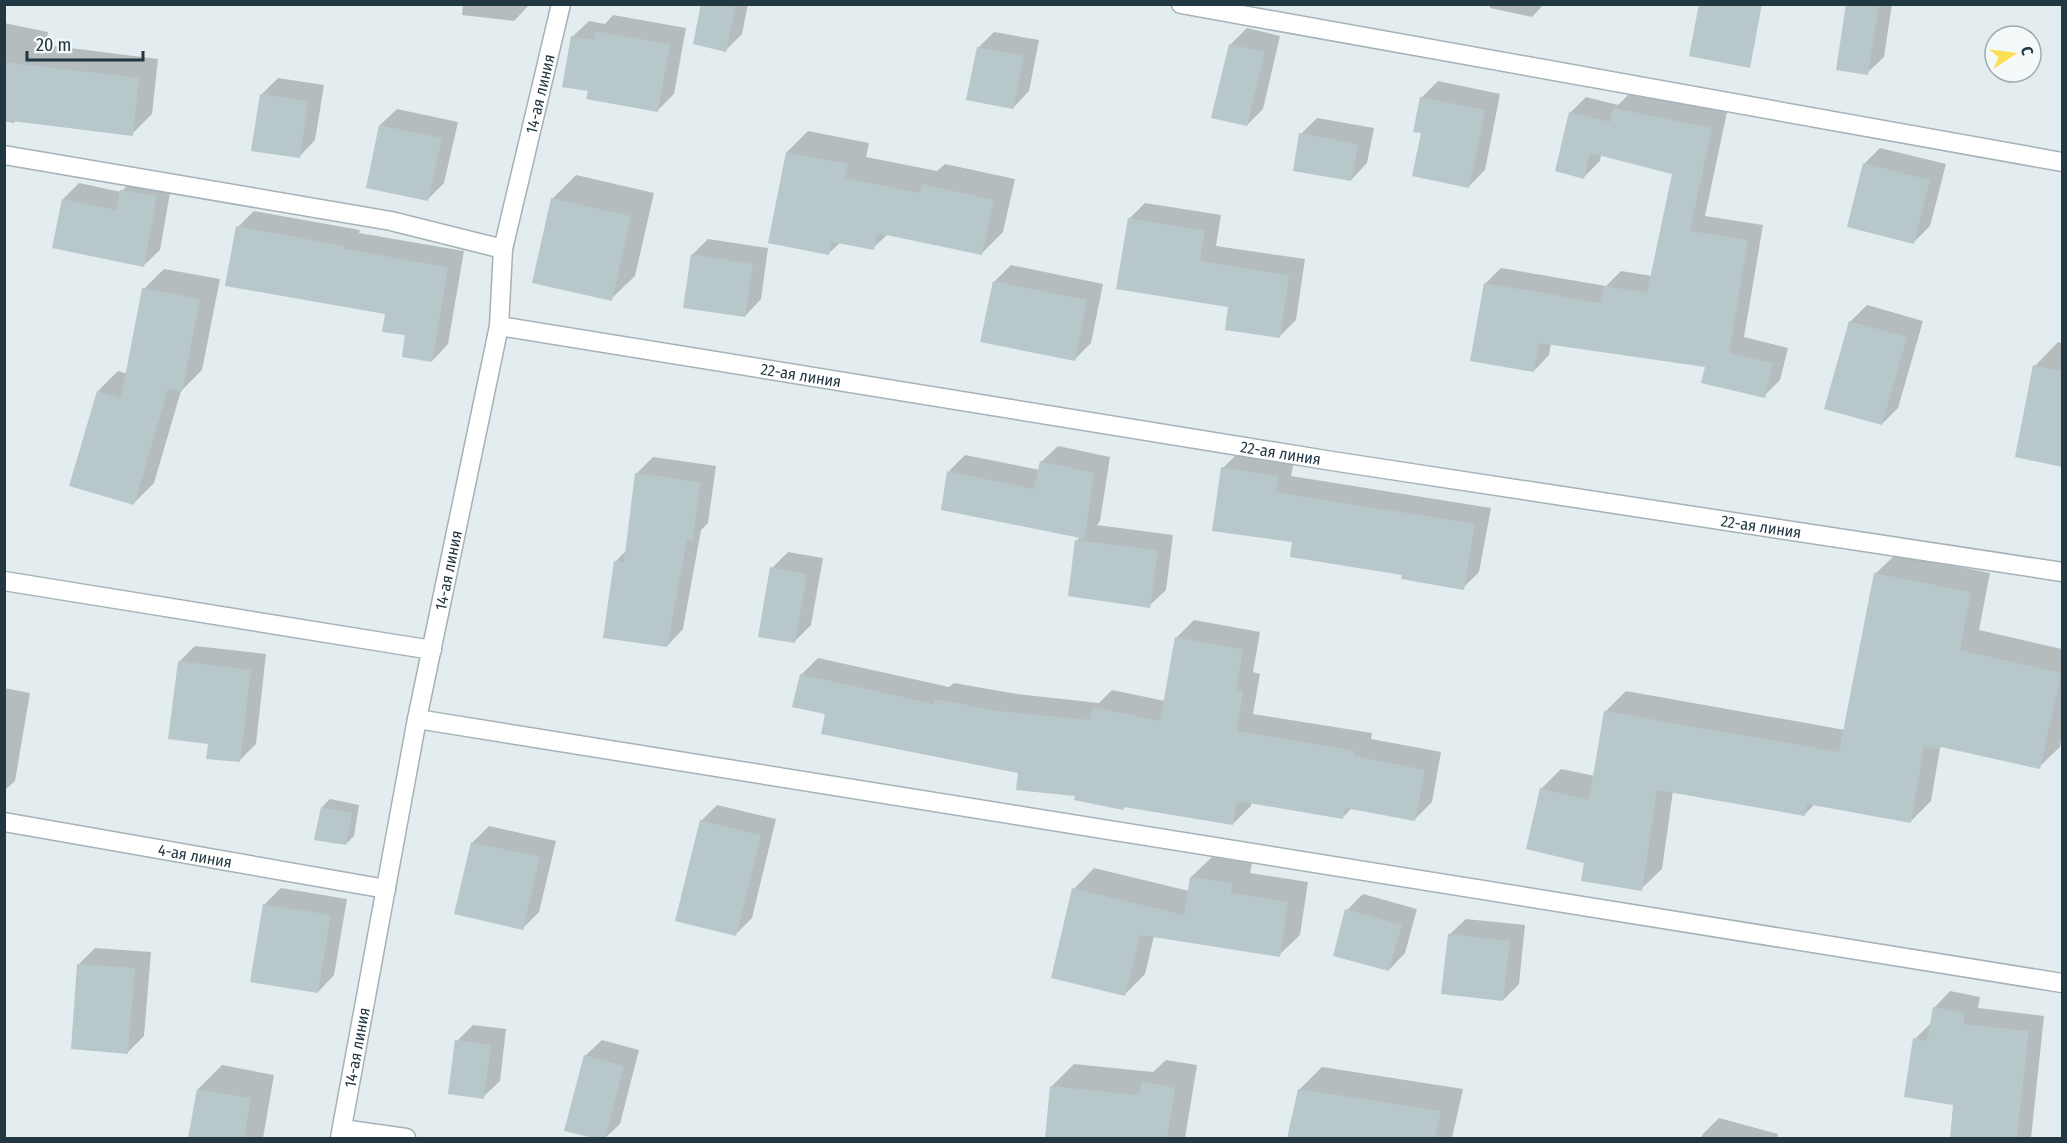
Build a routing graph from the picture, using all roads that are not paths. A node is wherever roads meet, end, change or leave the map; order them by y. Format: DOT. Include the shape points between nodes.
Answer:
graph roads {
  1 [pos="561,4"];
  2 [pos="1181,4"];
  3 [pos="4,155"];
  4 [pos="2062,162"];
  5 [pos="503,249"];
  6 [pos="499,326"];
  7 [pos="2062,572"];
  8 [pos="4,581"];
  9 [pos="432,650"];
  10 [pos="417,719"];
  11 [pos="4,822"];
  12 [pos="386,889"];
  13 [pos="2062,983"];
  14 [pos="341,1134"];
  15 [pos="406,1138"];
  1 -- 5 [label="street, 14-ая линия"];
  2 -- 4 [label="street"];
  3 -- 5 [label="street" via="391,221"];
  5 -- 6 [label="street, 14-ая линия"];
  6 -- 7 [label="street, 22-ая линия" via="1332,461"];
  6 -- 9 [label="street, 14-ая линия"];
  8 -- 9 [label="street"];
  9 -- 10 [label="street, 14-ая линия"];
  10 -- 12 [label="street, 14-ая линия"];
  10 -- 13 [label="street"];
  11 -- 12 [label="street, 4-ая линия"];
  12 -- 14 [label="street, 14-ая линия"];
  14 -- 15 [label="street"];
}
